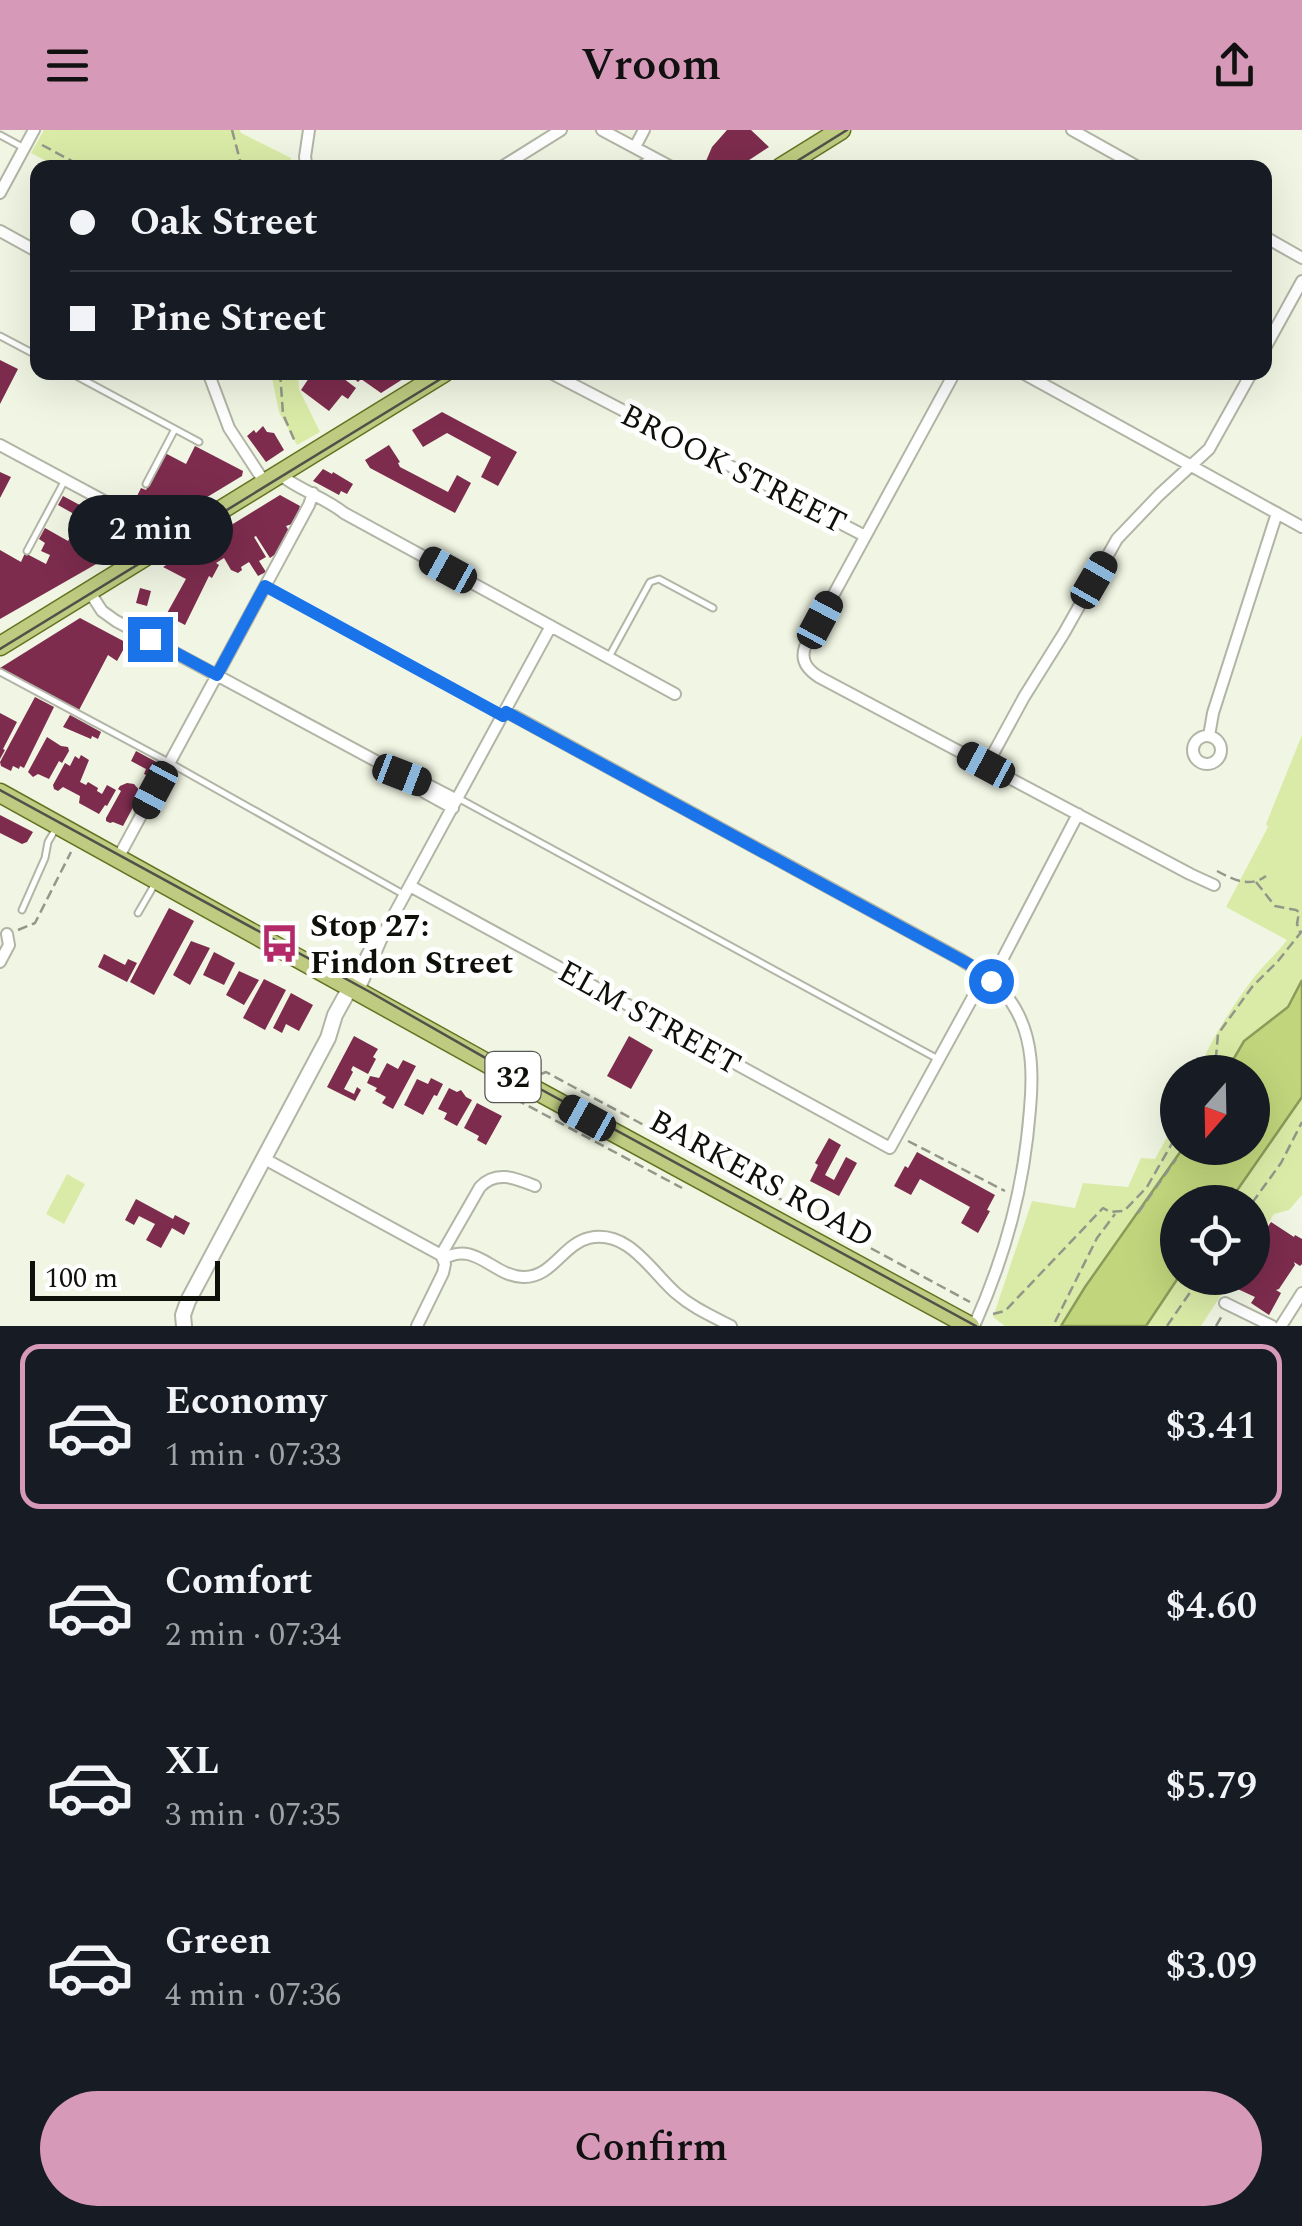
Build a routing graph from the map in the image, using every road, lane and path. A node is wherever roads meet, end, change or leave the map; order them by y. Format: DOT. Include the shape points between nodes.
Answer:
graph roads {
  1 [pos="232,130"];
  2 [pos="309,130"];
  3 [pos="561,130"];
  4 [pos="602,130"];
  5 [pos="644,130"];
  6 [pos="1072,130"];
  7 [pos="837,131"];
  8 [pos="0,135"];
  9 [pos="29,139"];
  10 [pos="634,148"];
  11 [pos="652,156"];
  12 [pos="69,160"];
  13 [pos="240,160"];
  14 [pos="306,160"];
  15 [pos="513,160"];
  16 [pos="646,160"];
  17 [pos="659,160"];
  18 [pos="792,160"];
  19 [pos="1126,160"];
  20 [pos="0,193"];
  21 [pos="0,231"];
  22 [pos="1272,241"];
  23 [pos="30,248"];
  24 [pos="1302,258"];
  25 [pos="1302,281"];
  26 [pos="1272,335"];
  27 [pos="0,336"];
  28 [pos="30,352"];
  29 [pos="84,380"];
  30 [pos="211,380"];
  31 [pos="281,380"];
  32 [pos="431,380"];
  33 [pos="564,380"];
  34 [pos="951,380"];
  35 [pos="1035,380"];
  36 [pos="1248,380"];
  37 [pos="175,429"];
  38 [pos="199,442"];
  39 [pos="0,445"];
  40 [pos="306,458"];
  41 [pos="1191,466"];
  42 [pos="272,478"];
  43 [pos="65,480"];
  44 [pos="146,484"];
  45 [pos="313,493"];
  46 [pos="1276,513"];
  47 [pos="1302,526"];
  48 [pos="865,536"];
  49 [pos="166,544"];
  50 [pos="27,551"];
  51 [pos="265,586"];
  52 [pos="88,591"];
  53 [pos="713,608"];
  54 [pos="551,626"];
  55 [pos="0,646"];
  56 [pos="608,658"];
  57 [pos="0,672"];
  58 [pos="217,675"];
  59 [pos="675,694"];
  60 [pos="504,714"];
  61 [pos="1209,736"];
  62 [pos="170,763"];
  63 [pos="986,765"];
  64 [pos="0,793"];
  65 [pos="456,802"];
  66 [pos="1078,814"];
  67 [pos="58,825"];
  68 [pos="72,852"];
  69 [pos="118,858"];
  70 [pos="1217,871"];
  71 [pos="1266,876"];
  72 [pos="157,879"];
  73 [pos="1256,882"];
  74 [pos="1214,885"];
  75 [pos="408,891"];
  76 [pos="22,910"];
  77 [pos="138,913"];
  78 [pos="1301,932"];
  79 [pos="7,934"];
  80 [pos="0,962"];
  81 [pos="988,978"];
  82 [pos="355,988"];
  83 [pos="1216,1055"];
  84 [pos="938,1060"];
  85 [pos="546,1072"];
  86 [pos="1302,1122"];
  87 [pos="908,1141"];
  88 [pos="1157,1156"];
  89 [pos="1160,1156"];
  90 [pos="263,1158"];
  91 [pos="1160,1165"];
  92 [pos="1172,1165"];
  93 [pos="1158,1169"];
  94 [pos="1166,1174"];
  95 [pos="1265,1185"];
  96 [pos="535,1186"];
  97 [pos="1009,1193"];
  98 [pos="1116,1213"];
  99 [pos="1138,1213"];
  100 [pos="442,1257"];
  101 [pos="1302,1293"];
  102 [pos="1188,1295"];
  103 [pos="970,1303"];
  104 [pos="1226,1303"];
  105 [pos="993,1314"];
  106 [pos="1056,1322"];
  107 [pos="184,1326"];
  108 [pos="417,1326"];
  109 [pos="730,1326"];
  110 [pos="972,1326"];
  111 [pos="1167,1326"];
  112 [pos="1272,1326"];
  113 [pos="1281,1326"];
  1 -- 13 [label="path"];
  2 -- 14 [label="street"];
  3 -- 15 [label="street"];
  4 -- 10 [label="street"];
  5 -- 10 [label="street"];
  6 -- 19 [label="street"];
  7 -- 18 [label="main road"];
  8 -- 9 [label="lane"];
  9 -- 12 [label="path"];
  9 -- 20 [label="street"];
  10 -- 11 [label="street"];
  11 -- 16 [label="lane"];
  11 -- 17 [label="street"];
  21 -- 23 [label="street"];
  22 -- 24 [label="street"];
  25 -- 26 [label="street"];
  27 -- 28 [label="lane"];
  29 -- 37 [label="lane"];
  30 -- 42 [label="street" via="229,428"];
  31 -- 40 [label="path" via="283,414"];
  32 -- 40 [label="main road"];
  33 -- 48 [label="street, BROOK STREET"];
  34 -- 48 [label="street"];
  35 -- 41 [label="street"];
  36 -- 41 [label="street" via="1209,449"];
  37 -- 38 [label="lane"];
  37 -- 44 [label="lane"];
  39 -- 43 [label="street"];
  40 -- 42 [label="main road"];
  41 -- 46 [label="street"];
  41 -- 63 [label="street" via="1123,531"];
  42 -- 45 [label="street"];
  42 -- 49 [label="main road"];
  43 -- 49 [label="street" via="147,524"];
  43 -- 50 [label="lane"];
  45 -- 51 [label="street"];
  45 -- 54 [label="street"];
  46 -- 47 [label="street"];
  46 -- 61 [label="street"];
  48 -- 63 [label="street" via="803,658 810,670"];
  49 -- 52 [label="main road"];
  51 -- 58 [label="street"];
  51 -- 60 [label="lane"];
  52 -- 55 [label="main road"];
  52 -- 58 [label="street" via="107,615"];
  53 -- 56 [label="lane" via="659,579 650,582"];
  54 -- 56 [label="street"];
  54 -- 60 [label="street"];
  56 -- 59 [label="street"];
  57 -- 62 [label="lane"];
  58 -- 62 [label="street"];
  58 -- 65 [label="street"];
  60 -- 65 [label="street"];
  60 -- 81 [label="street"];
  62 -- 69 [label="street"];
  62 -- 75 [label="lane"];
  63 -- 66 [label="street"];
  64 -- 67 [label="main road, BARKERS ROAD / 32"];
  65 -- 75 [label="street"];
  65 -- 84 [label="lane"];
  66 -- 74 [label="street"];
  66 -- 81 [label="street"];
  67 -- 69 [label="main road, BARKERS ROAD / 32"];
  67 -- 76 [label="lane"];
  68 -- 79 [label="path" via="35,923"];
  69 -- 72 [label="main road, BARKERS ROAD / 32"];
  70 -- 73 [label="path"];
  71 -- 73 [label="path"];
  72 -- 77 [label="lane"];
  72 -- 82 [label="main road, BARKERS ROAD / 32"];
  73 -- 78 [label="path" via="1275,906 1299,912"];
  75 -- 82 [label="street"];
  75 -- 84 [label="street, ELM STREET" via="890,1148"];
  78 -- 83 [label="path" via="1218,1034"];
  79 -- 80 [label="street"];
  81 -- 84 [label="street"];
  81 -- 110 [label="street" via="1024,1028 1031,1094 1019,1198"];
  82 -- 90 [label="street"];
  82 -- 110 [label="main road, BARKERS ROAD / 32"];
  85 -- 103 [label="path"];
  86 -- 95 [label="path"];
  87 -- 97 [label="path"];
  88 -- 89 [label="path"];
  90 -- 100 [label="street"];
  90 -- 107 [label="street" via="188,1301"];
  91 -- 93 [label="path"];
  92 -- 94 [label="path"];
  93 -- 94 [label="path"];
  93 -- 98 [label="path"];
  94 -- 99 [label="path"];
  96 -- 100 [label="street" via="488,1179"];
  98 -- 105 [label="path" via="1102,1208 1005,1311"];
  98 -- 106 [label="path" via="1096,1238"];
  100 -- 108 [label="street" via="443,1273"];
  100 -- 109 [label="street" via="467,1253 525,1277 546,1270 581,1241 608,1238 640,1256 676,1294"];
  101 -- 113 [label="street"];
  102 -- 111 [label="path"];
  104 -- 112 [label="street"];
}
